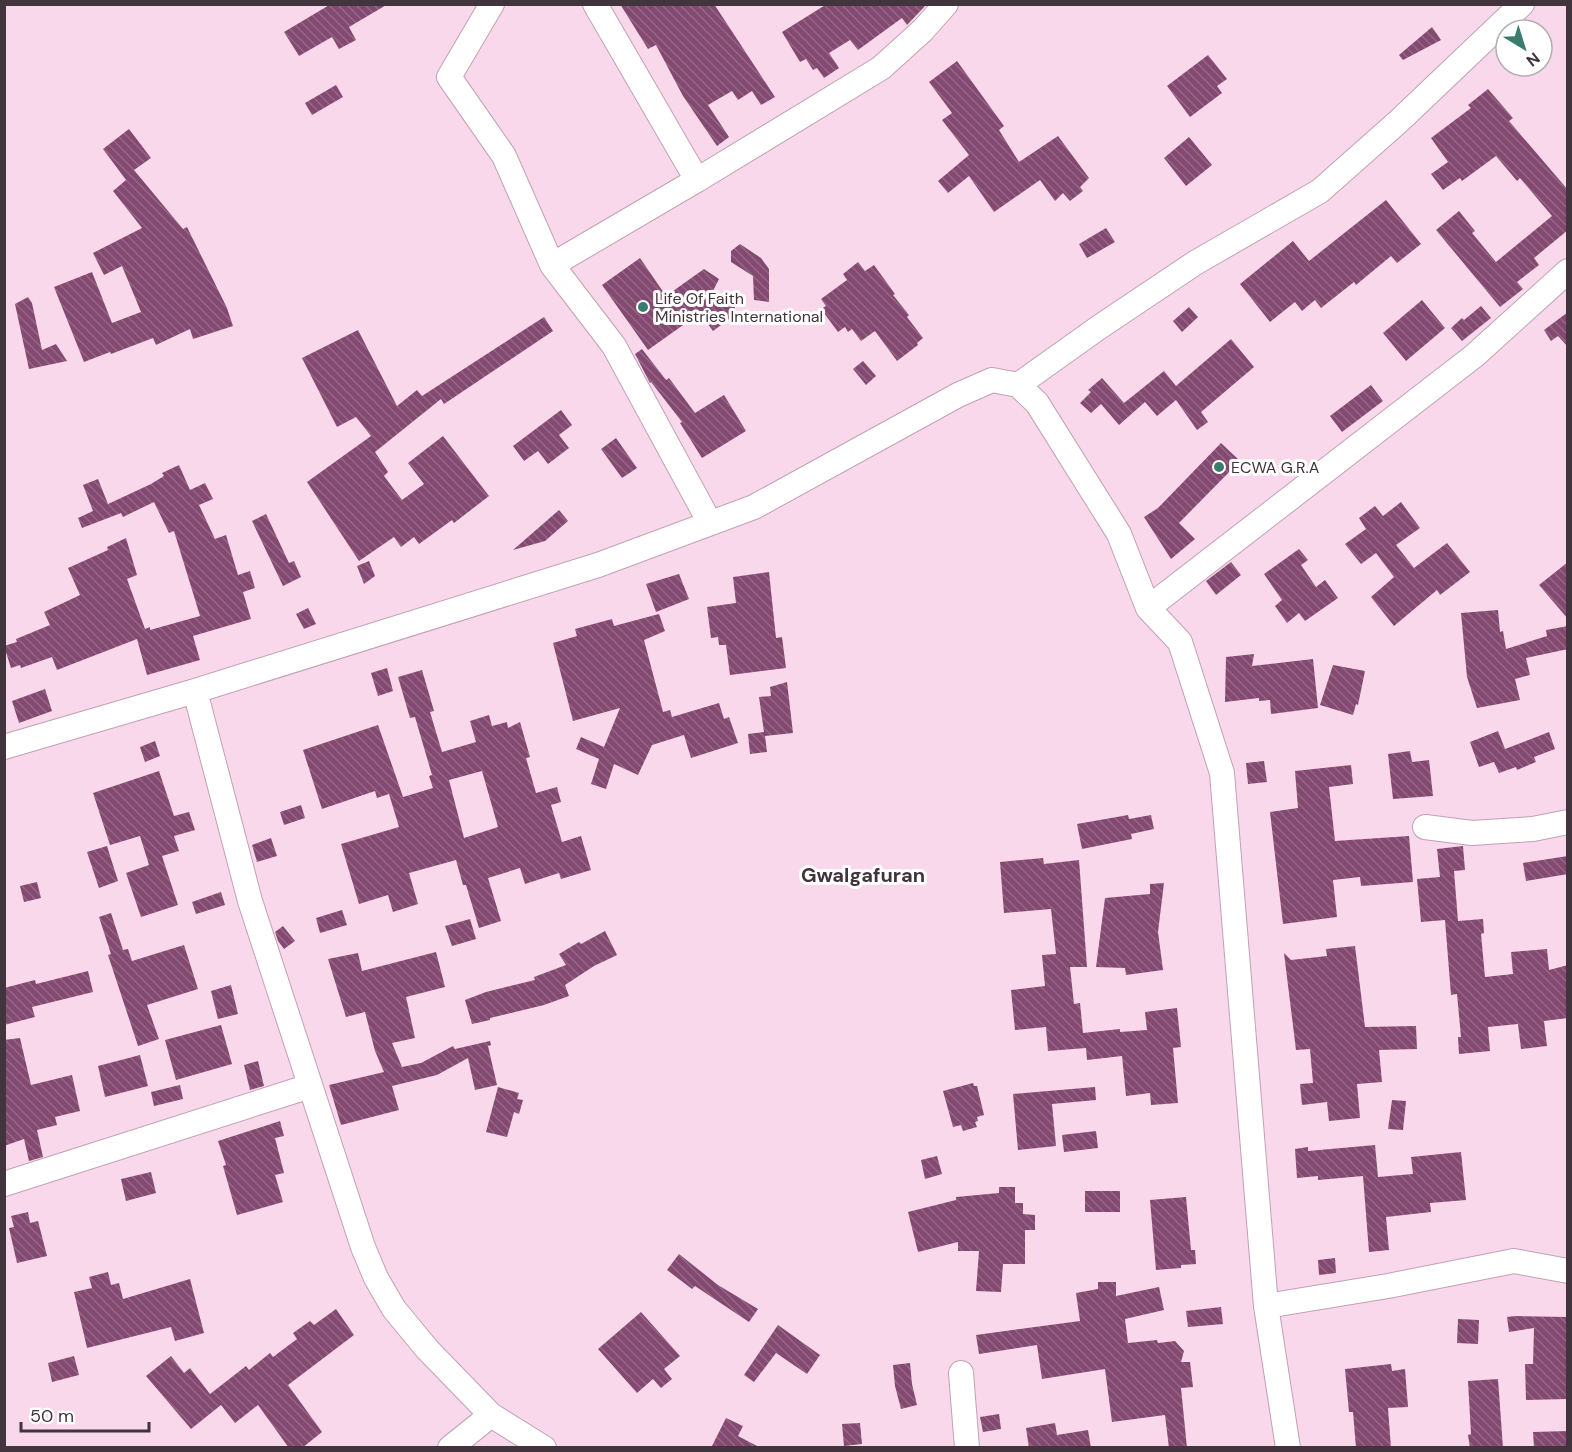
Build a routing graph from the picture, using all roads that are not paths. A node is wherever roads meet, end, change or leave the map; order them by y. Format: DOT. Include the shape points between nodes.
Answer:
graph roads {
  1 [pos="492,4"];
  2 [pos="595,4"];
  3 [pos="946,4"];
  4 [pos="1522,4"];
  5 [pos="697,180"];
  6 [pos="552,266"];
  7 [pos="1568,271"];
  8 [pos="1018,385"];
  9 [pos="710,523"];
  10 [pos="1148,608"];
  11 [pos="195,691"];
  12 [pos="4,747"];
  13 [pos="1568,822"];
  14 [pos="1425,827"];
  15 [pos="310,1086"];
  16 [pos="4,1184"];
  17 [pos="1568,1271"];
  18 [pos="1266,1306"];
  19 [pos="961,1372"];
  20 [pos="491,1415"];
  21 [pos="450,1448"];
  22 [pos="544,1448"];
  23 [pos="967,1448"];
  24 [pos="1288,1448"];
  1 -- 6 [label="street" via="450,77 504,156"];
  2 -- 5 [label="street"];
  3 -- 5 [label="street" via="881,68"];
  4 -- 8 [label="street" via="1320,191 1195,263"];
  5 -- 6 [label="street"];
  6 -- 9 [label="street" via="614,346"];
  7 -- 10 [label="street" via="1474,356"];
  8 -- 9 [label="street" via="992,380 958,395 754,507"];
  8 -- 10 [label="street" via="1037,403 1119,534"];
  9 -- 11 [label="street" via="598,565"];
  10 -- 18 [label="street" via="1180,642 1222,773"];
  11 -- 12 [label="street"];
  11 -- 15 [label="street" via="250,901"];
  13 -- 14 [label="street" via="1472,833"];
  15 -- 16 [label="street"];
  15 -- 20 [label="street" via="376,1278 394,1309 427,1349"];
  17 -- 18 [label="street" via="1514,1261"];
  18 -- 24 [label="street"];
  19 -- 23 [label="street"];
  20 -- 21 [label="street"];
  20 -- 22 [label="street"];
}
